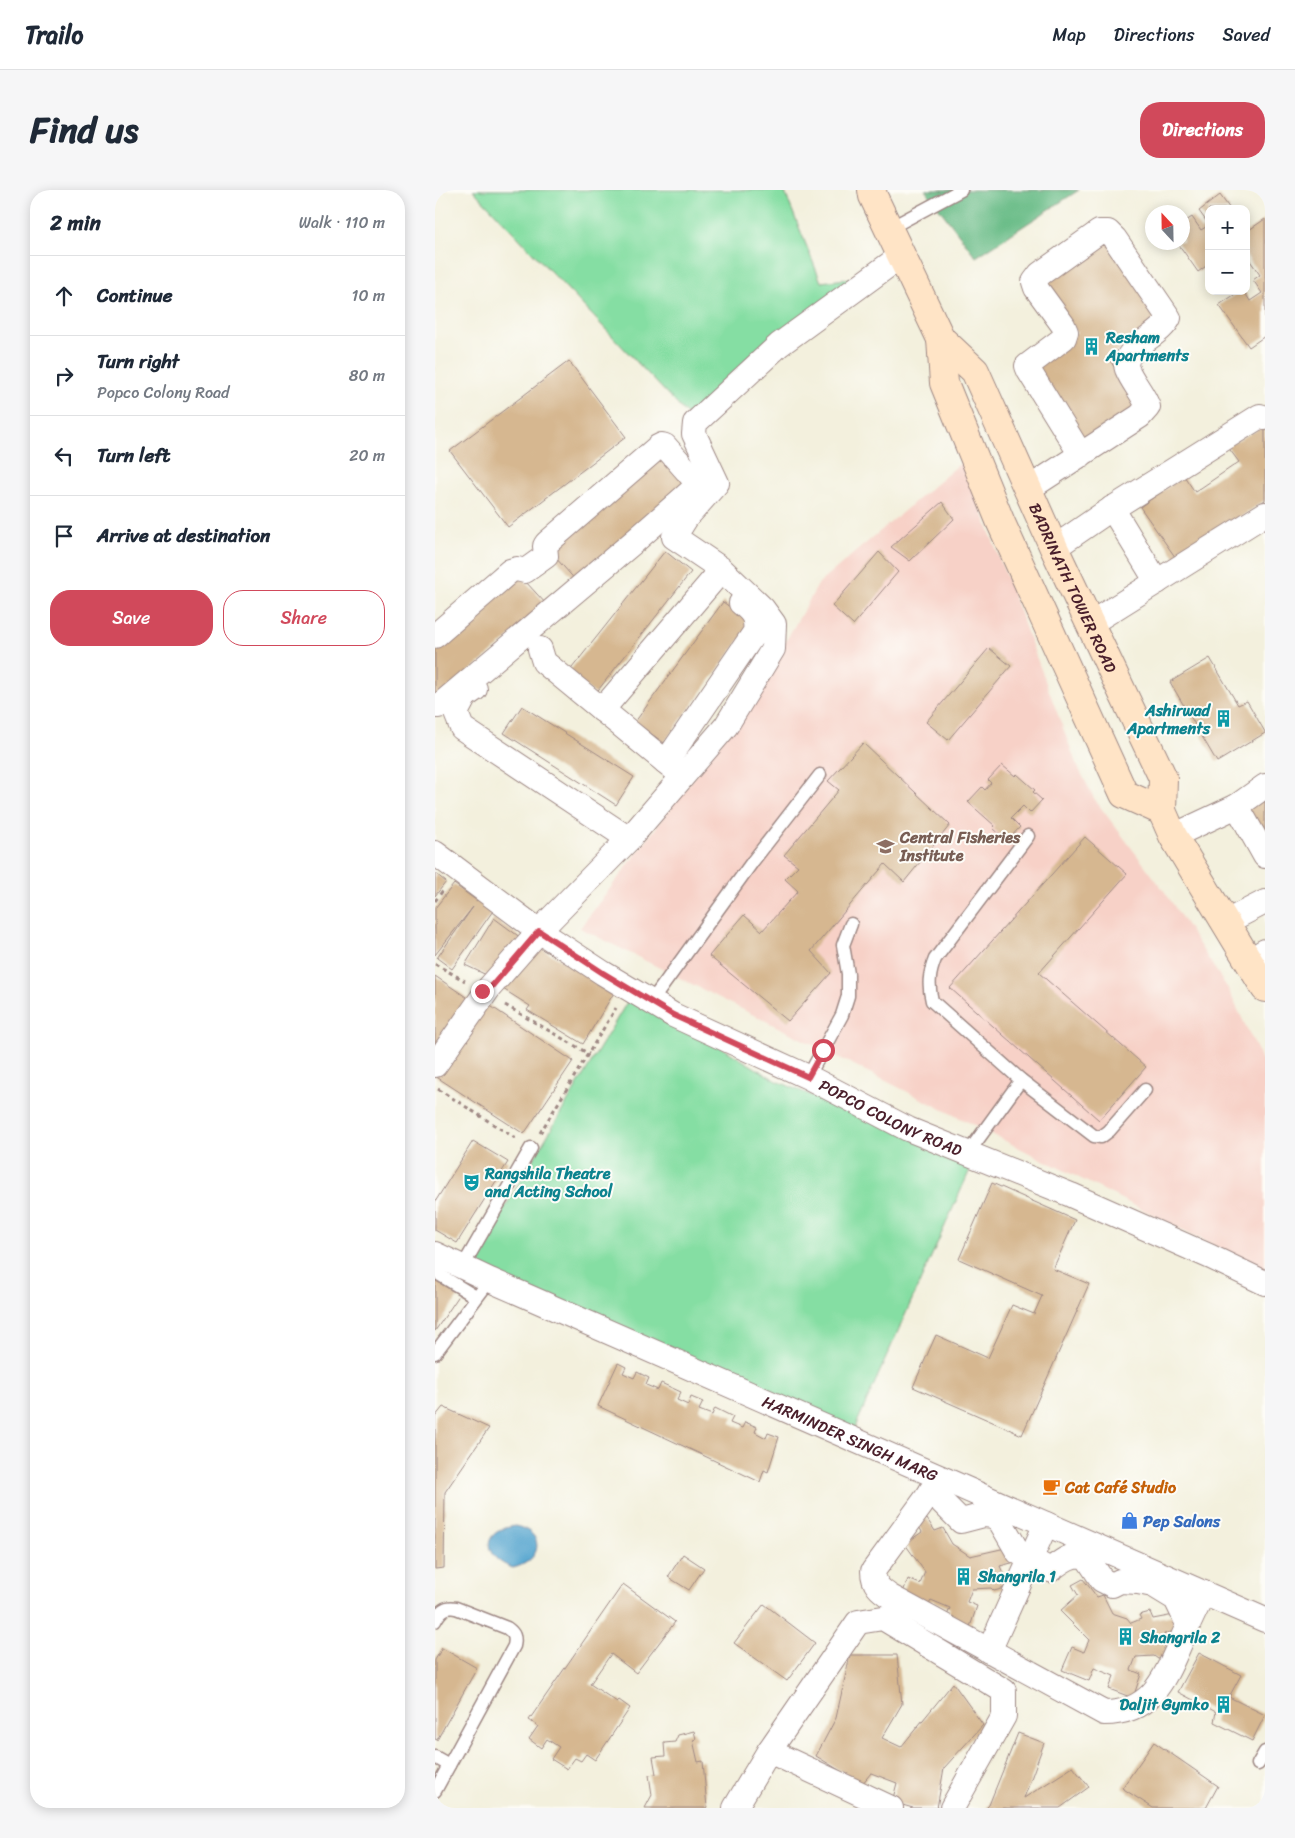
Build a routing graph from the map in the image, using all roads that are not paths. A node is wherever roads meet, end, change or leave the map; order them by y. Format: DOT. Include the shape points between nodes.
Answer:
graph roads {
  1 [pos="961,190"];
  2 [pos="870,192"];
  3 [pos="888,230"];
  4 [pos="901,256"];
  5 [pos="941,338"];
  6 [pos="1265,418"];
  7 [pos="1081,455"];
  8 [pos="1028,489"];
  9 [pos="1112,508"];
  10 [pos="1265,514"];
  11 [pos="653,543"];
  12 [pos="1054,548"];
  13 [pos="713,580"];
  14 [pos="1157,582"];
  15 [pos="1091,623"];
  16 [pos="435,636"];
  17 [pos="540,649"];
  18 [pos="500,661"];
  19 [pos="435,706"];
  20 [pos="603,710"];
  21 [pos="674,769"];
  22 [pos="820,775"];
  23 [pos="1265,786"];
  24 [pos="1237,806"];
  25 [pos="1161,811"];
  26 [pos="1028,836"];
  27 [pos="1173,836"];
  28 [pos="629,839"];
  29 [pos="435,853"];
  30 [pos="1265,856"];
  31 [pos="1265,902"];
  32 [pos="1226,922"];
  33 [pos="851,924"];
  34 [pos="539,931"];
  35 [pos="1257,956"];
  36 [pos="1265,988"];
  37 [pos="651,1002"];
  38 [pos="435,1064"];
  39 [pos="808,1077"];
  40 [pos="1021,1080"];
  41 [pos="1145,1090"];
  42 [pos="531,1148"];
  43 [pos="968,1153"];
  44 [pos="435,1254"];
  45 [pos="463,1266"];
  46 [pos="435,1272"];
  47 [pos="1265,1283"];
  48 [pos="483,1288"];
  49 [pos="435,1353"];
  50 [pos="936,1485"];
  51 [pos="1046,1524"];
  52 [pos="1030,1559"];
  53 [pos="1204,1593"];
  54 [pos="1265,1620"];
  55 [pos="435,1621"];
  56 [pos="1188,1624"];
  57 [pos="989,1651"];
  58 [pos="769,1751"];
  59 [pos="1265,1752"];
  60 [pos="435,1757"];
  61 [pos="1258,1764"];
  62 [pos="449,1765"];
  63 [pos="435,1790"];
  64 [pos="735,1808"];
  65 [pos="891,1808"];
  66 [pos="952,1808"];
  1 -- 3 [label="lane"];
  2 -- 3 [label="street, BADRINATH TOWER ROAD"];
  3 -- 4 [label="street, BADRINATH TOWER ROAD"];
  4 -- 5 [label="street, BADRINATH TOWER ROAD"];
  4 -- 11 [label="street" via="779,346 695,423 694,434 717,483 686,518"];
  5 -- 8 [label="street, BADRINATH TOWER ROAD" via="975,371"];
  5 -- 25 [label="street" via="944,383 1001,523 1123,794"];
  6 -- 9 [label="street" via="1260,416"];
  7 -- 7 [label="street" via="1140,416 1148,407 1127,369 1126,361 1130,352 1166,325 1169,318 1108,232 1099,232 1040,274 1034,282 1066,332 1064,338 1027,366"];
  7 -- 8 [label="street"];
  8 -- 12 [label="street, BADRINATH TOWER ROAD"];
  9 -- 12 [label="street"];
  9 -- 14 [label="street"];
  10 -- 14 [label="street"];
  11 -- 13 [label="street" via="677,550"];
  11 -- 16 [label="street" via="696,487 695,480 662,445 547,543 546,556 525,571 517,568 510,571"];
  11 -- 18 [label="street"];
  11 -- 21 [label="street" via="720,568 774,624 773,649 726,726"];
  12 -- 15 [label="street, BADRINATH TOWER ROAD"];
  13 -- 20 [label="street"];
  13 -- 21 [label="street" via="753,612 757,621 755,632"];
  14 -- 15 [label="street"];
  15 -- 25 [label="street, BADRINATH TOWER ROAD" via="1163,778"];
  17 -- 20 [label="street" via="544,662"];
  18 -- 19 [label="street"];
  18 -- 28 [label="street" via="465,696 456,713 462,728"];
  20 -- 21 [label="street"];
  21 -- 28 [label="street"];
  22 -- 37 [label="lane" via="753,860"];
  23 -- 24 [label="street"];
  24 -- 27 [label="street"];
  24 -- 30 [label="street"];
  25 -- 27 [label="street, BADRINATH TOWER ROAD"];
  26 -- 40 [label="lane" via="935,959 929,973 932,1001"];
  27 -- 32 [label="street, BADRINATH TOWER ROAD"];
  28 -- 34 [label="street"];
  29 -- 34 [label="street, POPCO COLONY ROAD"];
  31 -- 32 [label="street"];
  32 -- 35 [label="street, BADRINATH TOWER ROAD"];
  33 -- 39 [label="lane" via="843,945 848,996 842,1015"];
  34 -- 37 [label="street, POPCO COLONY ROAD"];
  34 -- 38 [label="street" via="486,993"];
  35 -- 36 [label="street, BADRINATH TOWER ROAD"];
  37 -- 39 [label="street, POPCO COLONY ROAD"];
  39 -- 43 [label="street, POPCO COLONY ROAD" via="908,1129"];
  40 -- 41 [label="lane" via="1094,1136 1101,1137"];
  40 -- 43 [label="lane"];
  42 -- 45 [label="lane"];
  43 -- 47 [label="street, POPCO COLONY ROAD" via="1071,1195"];
  44 -- 45 [label="street, HARMINDER SINGH MARG"];
  45 -- 48 [label="street, HARMINDER SINGH MARG"];
  46 -- 48 [label="lane"];
  48 -- 49 [label="lane"];
  48 -- 50 [label="street, HARMINDER SINGH MARG"];
  50 -- 51 [label="street, HARMINDER SINGH MARG"];
  50 -- 52 [label="street" via="953,1514 961,1521 994,1516 1018,1552"];
  50 -- 57 [label="street" via="873,1571 873,1580 881,1591"];
  51 -- 52 [label="street"];
  51 -- 53 [label="street, HARMINDER SINGH MARG"];
  52 -- 56 [label="street" via="1050,1570 1076,1554 1086,1556 1102,1580 1112,1585 1120,1581 1153,1585 1176,1599"];
  52 -- 57 [label="street"];
  53 -- 54 [label="street, HARMINDER SINGH MARG"];
  53 -- 56 [label="street"];
  55 -- 62 [label="lane" via="449,1606 507,1628 515,1639"];
  56 -- 57 [label="street" via="1164,1679 1144,1701 1116,1713 1104,1713"];
  58 -- 64 [label="street"];
  58 -- 65 [label="street"];
  58 -- 66 [label="street" via="858,1622 883,1618 1004,1691 1004,1716"];
  59 -- 61 [label="lane"];
  60 -- 62 [label="lane"];
  62 -- 63 [label="lane"];
}
